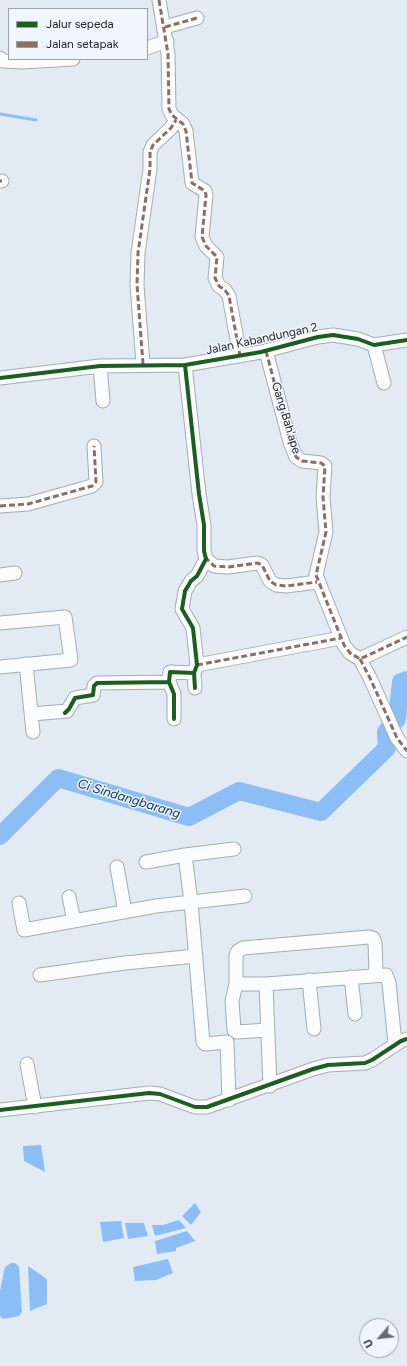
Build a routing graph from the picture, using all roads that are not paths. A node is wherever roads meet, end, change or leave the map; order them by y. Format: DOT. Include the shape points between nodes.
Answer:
graph roads {
  1 [pos="159,0"];
  2 [pos="197,18"];
  3 [pos="165,27"];
  4 [pos="166,41"];
  5 [pos="148,48"];
  6 [pos="0,58"];
  7 [pos="56,60"];
  8 [pos="176,120"];
  9 [pos="407,340"];
  10 [pos="374,345"];
  11 [pos="266,351"];
  12 [pos="240,356"];
  13 [pos="143,364"];
  14 [pos="185,365"];
  15 [pos="100,366"];
  16 [pos="0,378"];
  17 [pos="384,383"];
  18 [pos="103,401"];
  19 [pos="94,446"];
  20 [pos="0,506"];
  21 [pos="206,559"];
  22 [pos="15,573"];
  23 [pos="0,575"];
  24 [pos="317,582"];
  25 [pos="0,623"];
  26 [pos="407,637"];
  27 [pos="341,638"];
  28 [pos="360,659"];
  29 [pos="26,664"];
  30 [pos="0,667"];
  31 [pos="195,669"];
  32 [pos="169,682"];
  33 [pos="195,688"];
  34 [pos="32,714"];
  35 [pos="174,719"];
  36 [pos="33,732"];
  37 [pos="407,751"];
  38 [pos="234,849"];
  39 [pos="185,855"];
  40 [pos="146,862"];
  41 [pos="117,866"];
  42 [pos="245,896"];
  43 [pos="69,897"];
  44 [pos="192,902"];
  45 [pos="19,903"];
  46 [pos="125,912"];
  47 [pos="74,921"];
  48 [pos="196,956"];
  49 [pos="40,975"];
  50 [pos="376,975"];
  51 [pos="351,977"];
  52 [pos="309,980"];
  53 [pos="236,984"];
  54 [pos="266,984"];
  55 [pos="355,1014"];
  56 [pos="314,1029"];
  57 [pos="268,1030"];
  58 [pos="407,1039"];
  59 [pos="395,1044"];
  60 [pos="27,1064"];
  61 [pos="270,1086"];
  62 [pos="229,1100"];
  63 [pos="35,1107"];
  64 [pos="0,1110"];
  1 -- 3 [label="street"];
  2 -- 3 [label="street"];
  3 -- 4 [label="street"];
  4 -- 5 [label="street"];
  4 -- 8 [label="street" via="169,109"];
  6 -- 7 [label="street" via="3,61 22,62"];
  8 -- 12 [label="street" via="186,131 192,183 205,191 202,238 217,257 215,278 229,296"];
  8 -- 13 [label="street" via="153,145 150,152 138,253 137,285"];
  9 -- 10 [label="street, Jalan Kabandungan 2"];
  10 -- 11 [label="street, Jalan Kabandungan 2" via="358,339 333,335"];
  10 -- 17 [label="street"];
  11 -- 12 [label="street, Jalan Kabandungan 2"];
  11 -- 24 [label="street, Gang Bah'ape" via="296,457 302,461 321,463 325,466 323,497 326,532 318,562"];
  12 -- 14 [label="street, Jalan Kabandungan 2"];
  13 -- 14 [label="street, Jalan Kabandungan 2"];
  13 -- 15 [label="street, Jalan Kabandungan 2"];
  14 -- 21 [label="street"];
  15 -- 16 [label="street, Jalan Kabandungan 2"];
  15 -- 18 [label="street"];
  19 -- 20 [label="street" via="96,482 92,486 28,504"];
  21 -- 24 [label="street" via="214,566 257,563 262,565 270,582 276,586"];
  21 -- 31 [label="street" via="185,591 182,609 193,628"];
  22 -- 23 [label="street"];
  24 -- 27 [label="street"];
  25 -- 29 [label="street" via="65,617 71,660"];
  26 -- 28 [label="street"];
  27 -- 28 [label="street" via="350,653"];
  27 -- 31 [label="street"];
  28 -- 37 [label="street" via="387,718"];
  29 -- 30 [label="street"];
  29 -- 34 [label="street"];
  31 -- 32 [label="street" via="170,672"];
  31 -- 33 [label="street"];
  32 -- 34 [label="street" via="97,683 93,695 75,698 67,711"];
  32 -- 35 [label="street" via="174,694"];
  34 -- 36 [label="street"];
  38 -- 39 [label="street"];
  39 -- 40 [label="street"];
  39 -- 44 [label="street"];
  41 -- 46 [label="street"];
  42 -- 44 [label="street"];
  43 -- 47 [label="street"];
  44 -- 46 [label="street"];
  44 -- 48 [label="street"];
  45 -- 47 [label="street" via="24,930"];
  46 -- 47 [label="street"];
  48 -- 49 [label="street"];
  48 -- 62 [label="street" via="203,1042 227,1042"];
  50 -- 51 [label="street"];
  50 -- 53 [label="street" via="373,938 349,938 238,950"];
  50 -- 59 [label="street" via="387,976"];
  51 -- 52 [label="street"];
  51 -- 55 [label="street"];
  52 -- 54 [label="street"];
  52 -- 56 [label="street"];
  53 -- 54 [label="street"];
  53 -- 57 [label="street" via="232,1000 234,1030"];
  54 -- 57 [label="street"];
  57 -- 61 [label="street"];
  58 -- 59 [label="street"];
  59 -- 61 [label="street" via="372,1060 328,1065"];
  60 -- 63 [label="street"];
  61 -- 62 [label="street"];
  62 -- 63 [label="street" via="207,1107 196,1107 160,1094 149,1093"];
  63 -- 64 [label="street"];
}
